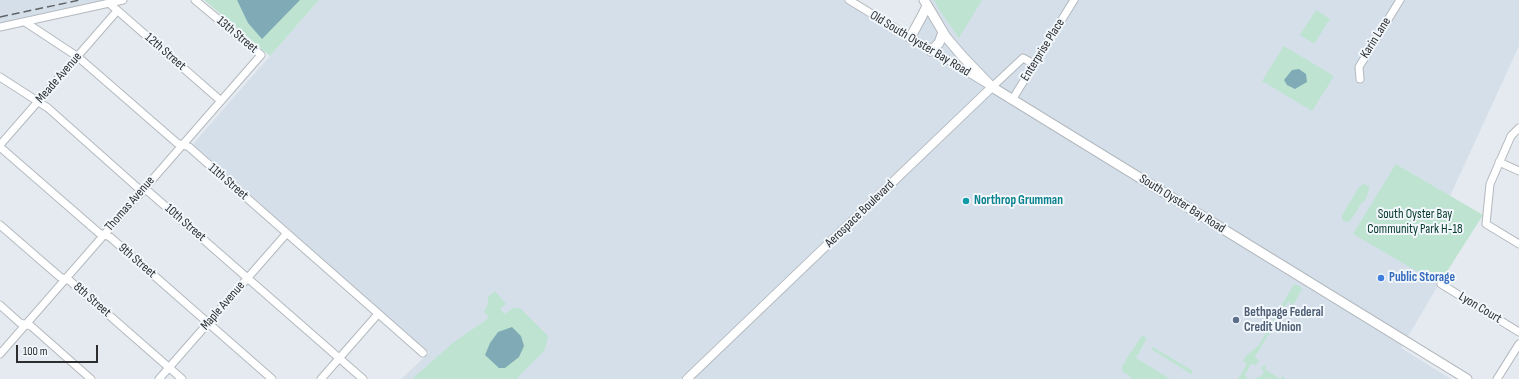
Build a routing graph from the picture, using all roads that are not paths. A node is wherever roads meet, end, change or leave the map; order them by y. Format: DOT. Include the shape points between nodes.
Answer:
graph roads {
  1 [pos="123,0"];
  2 [pos="195,0"];
  3 [pos="849,0"];
  4 [pos="1074,0"];
  5 [pos="1400,0"];
  6 [pos="925,3"];
  7 [pos="109,4"];
  8 [pos="117,11"];
  9 [pos="25,22"];
  10 [pos="0,27"];
  11 [pos="943,32"];
  12 [pos="910,38"];
  13 [pos="931,50"];
  14 [pos="261,55"];
  15 [pos="78,57"];
  16 [pos="1034,64"];
  17 [pos="0,77"];
  18 [pos="1360,78"];
  19 [pos="992,87"];
  20 [pos="1012,100"];
  21 [pos="221,101"];
  22 [pos="38,102"];
  23 [pos="1519,128"];
  24 [pos="182,145"];
  25 [pos="0,146"];
  26 [pos="1499,162"];
  27 [pos="1519,171"];
  28 [pos="143,190"];
  29 [pos="0,225"];
  30 [pos="287,233"];
  31 [pos="104,234"];
  32 [pos="1519,244"];
  33 [pos="248,278"];
  34 [pos="65,279"];
  35 [pos="1441,284"];
  36 [pos="0,305"];
  37 [pos="378,314"];
  38 [pos="208,323"];
  39 [pos="26,325"];
  40 [pos="1519,332"];
  41 [pos="1519,344"];
  42 [pos="423,353"];
  43 [pos="0,354"];
  44 [pos="339,358"];
  45 [pos="169,368"];
  46 [pos="91,379"];
  47 [pos="159,379"];
  48 [pos="182,379"];
  49 [pos="272,379"];
  50 [pos="321,379"];
  51 [pos="363,379"];
  52 [pos="687,379"];
  53 [pos="1467,379"];
  54 [pos="1497,379"];
  1 -- 7 [label="street"];
  2 -- 14 [label="street, 13th Street"];
  3 -- 12 [label="street, Old South Oyster Bay Road"];
  4 -- 16 [label="street, Enterprise Place"];
  5 -- 18 [label="street, Karin Lane" via="1359,67"];
  6 -- 11 [label="main road, South Oyster Bay Road"];
  6 -- 12 [label="main road" via="922,18"];
  7 -- 8 [label="street, 12th Street"];
  7 -- 9 [label="street"];
  8 -- 15 [label="street, Meade Avenue"];
  8 -- 21 [label="street, 12th Street"];
  9 -- 10 [label="street"];
  9 -- 15 [label="street, 11th Street"];
  11 -- 13 [label="main road" via="940,43"];
  11 -- 19 [label="main road, South Oyster Bay Road"];
  12 -- 13 [label="street, Old South Oyster Bay Road"];
  13 -- 19 [label="street, Old South Oyster Bay Road"];
  14 -- 21 [label="street, Thomas Avenue"];
  15 -- 22 [label="street, Meade Avenue"];
  15 -- 24 [label="street, 11th Street"];
  16 -- 19 [label="street, Aerospace Boulevard" via="1023,58"];
  16 -- 20 [label="street, Enterprise Place"];
  17 -- 22 [label="street, 10th Street"];
  19 -- 20 [label="main road, South Oyster Bay Road"];
  19 -- 52 [label="street, Aerospace Boulevard"];
  20 -- 53 [label="main road, South Oyster Bay Road"];
  21 -- 24 [label="street, Thomas Avenue"];
  22 -- 25 [label="street, Meade Avenue"];
  22 -- 28 [label="street, 10th Street"];
  23 -- 26 [label="street" via="1511,136"];
  24 -- 28 [label="street, Thomas Avenue"];
  24 -- 30 [label="street, 11th Street" via="189,147"];
  25 -- 31 [label="street, 9th Street" via="99,233"];
  26 -- 27 [label="street"];
  26 -- 32 [label="street" via="1490,184 1486,224"];
  28 -- 31 [label="street, Thomas Avenue"];
  28 -- 33 [label="street, 10th Street" via="149,192"];
  29 -- 34 [label="street, 8th Street"];
  30 -- 33 [label="street, Maple Avenue"];
  30 -- 37 [label="street, 11th Street"];
  31 -- 34 [label="street, Thomas Avenue"];
  31 -- 38 [label="street, 9th Street"];
  33 -- 38 [label="street, Maple Avenue"];
  33 -- 44 [label="street, 10th Street"];
  34 -- 39 [label="street, Thomas Avenue"];
  34 -- 45 [label="street, 8th Street"];
  35 -- 40 [label="street, Lyon Court"];
  36 -- 39 [label="street" via="20,323"];
  37 -- 42 [label="street, 11th Street"];
  37 -- 44 [label="street"];
  38 -- 45 [label="street, Maple Avenue"];
  38 -- 49 [label="street, 9th Street"];
  39 -- 43 [label="street, Thomas Avenue"];
  39 -- 46 [label="street" via="31,326"];
  41 -- 54 [label="street"];
  44 -- 50 [label="street"];
  44 -- 51 [label="street, 10th Street"];
  45 -- 47 [label="street, Maple Avenue"];
  45 -- 48 [label="street, 8th Street"];
}
